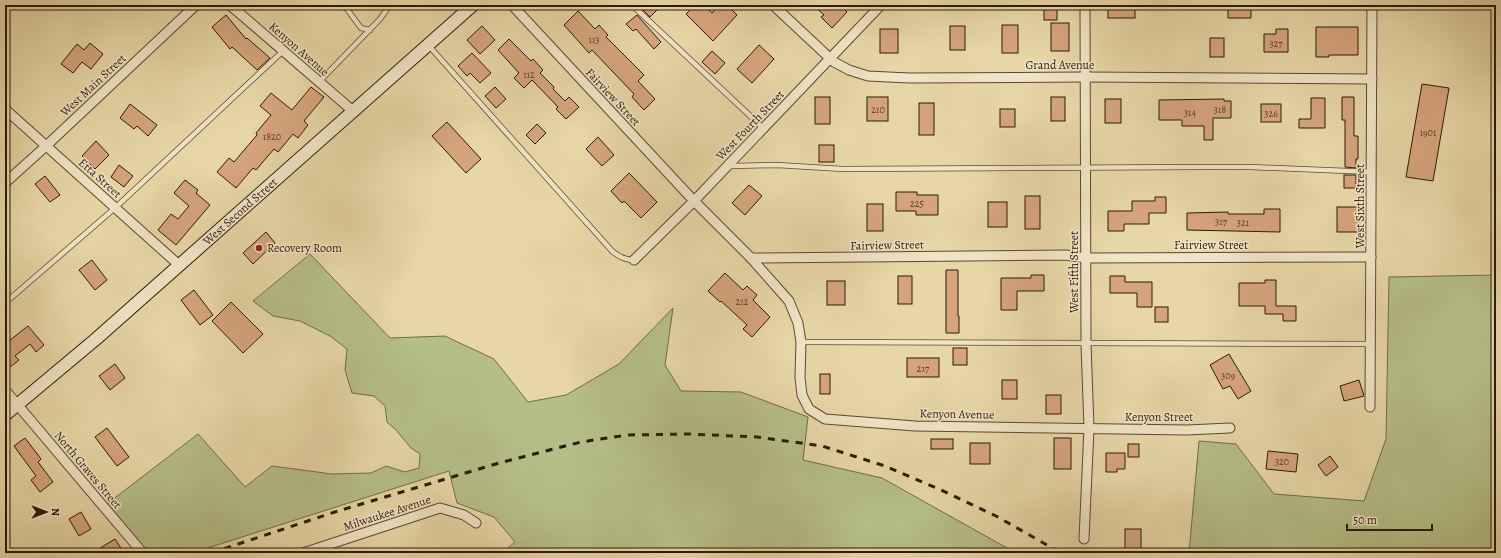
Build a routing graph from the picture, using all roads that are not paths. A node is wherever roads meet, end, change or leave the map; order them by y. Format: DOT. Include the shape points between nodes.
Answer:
graph roads {
  1 [pos="196,5"];
  2 [pos="230,5"];
  3 [pos="344,5"];
  4 [pos="390,5"];
  5 [pos="473,5"];
  6 [pos="512,5"];
  7 [pos="632,5"];
  8 [pos="773,5"];
  9 [pos="881,5"];
  10 [pos="1085,5"];
  11 [pos="1372,5"];
  12 [pos="370,30"];
  13 [pos="428,44"];
  14 [pos="284,51"];
  15 [pos="830,58"];
  16 [pos="1086,77"];
  17 [pos="1372,79"];
  18 [pos="319,82"];
  19 [pos="5,109"];
  20 [pos="353,111"];
  21 [pos="763,128"];
  22 [pos="46,146"];
  23 [pos="728,166"];
  24 [pos="1086,168"];
  25 [pos="1372,172"];
  26 [pos="5,183"];
  27 [pos="694,201"];
  28 [pos="115,208"];
  29 [pos="1371,257"];
  30 [pos="751,258"];
  31 [pos="1086,258"];
  32 [pos="634,260"];
  33 [pos="179,265"];
  34 [pos="5,303"];
  35 [pos="801,342"];
  36 [pos="1086,344"];
  37 [pos="1371,344"];
  38 [pos="5,390"];
  39 [pos="17,404"];
  40 [pos="1370,407"];
  41 [pos="5,415"];
  42 [pos="1089,428"];
  43 [pos="1230,428"];
  44 [pos="476,523"];
  45 [pos="1084,539"];
  46 [pos="141,551"];
  47 [pos="303,553"];
  1 -- 22 [label="street, West Main Street"];
  2 -- 14 [label="street, Kenyon Avenue"];
  3 -- 12 [label="lane" via="361,28"];
  4 -- 12 [label="lane"];
  5 -- 13 [label="main road, West Second Street"];
  6 -- 27 [label="street, Fairview Street"];
  7 -- 21 [label="lane"];
  8 -- 15 [label="street, Grand Avenue"];
  9 -- 15 [label="street, West Fourth Street"];
  10 -- 16 [label="street, West Fifth Street"];
  11 -- 17 [label="street, West Sixth Street"];
  12 -- 18 [label="lane"];
  13 -- 20 [label="main road, West Second Street"];
  13 -- 32 [label="lane" via="612,251 619,257"];
  14 -- 18 [label="street, Kenyon Avenue"];
  14 -- 28 [label="lane"];
  15 -- 16 [label="street, Grand Avenue" via="849,70 868,76"];
  15 -- 21 [label="street, West Fourth Street"];
  16 -- 17 [label="street, Grand Avenue"];
  16 -- 24 [label="street, West Fifth Street"];
  17 -- 25 [label="street, West Sixth Street"];
  18 -- 20 [label="street, Kenyon Avenue"];
  19 -- 22 [label="street, Etta Street"];
  20 -- 33 [label="main road, West Second Street"];
  21 -- 23 [label="street, West Fourth Street"];
  22 -- 26 [label="street, West Main Street"];
  22 -- 28 [label="street, Etta Street"];
  23 -- 24 [label="lane" via="777,165 843,169"];
  23 -- 27 [label="street, West Fourth Street"];
  24 -- 25 [label="lane" via="1242,167"];
  24 -- 31 [label="street, West Fifth Street"];
  25 -- 29 [label="street, West Sixth Street"];
  27 -- 30 [label="street, Fairview Street"];
  27 -- 32 [label="street, West Fourth Street"];
  28 -- 33 [label="street, Etta Street"];
  28 -- 34 [label="lane"];
  29 -- 31 [label="street, Fairview Street"];
  29 -- 37 [label="street, West Sixth Street"];
  30 -- 31 [label="street, Fairview Street" via="1066,255"];
  30 -- 35 [label="street" via="789,301 798,323"];
  31 -- 36 [label="street, West Fifth Street"];
  33 -- 39 [label="main road, West Second Street" via="96,339"];
  35 -- 36 [label="lane"];
  35 -- 42 [label="street, Kenyon Avenue" via="802,395 809,409 825,419 915,426"];
  36 -- 37 [label="lane"];
  36 -- 42 [label="street, West Fifth Street"];
  37 -- 40 [label="street, West Sixth Street"];
  38 -- 39 [label="street, North Graves Street"];
  39 -- 41 [label="main road, West Second Street"];
  39 -- 46 [label="street, North Graves Street"];
  42 -- 43 [label="street, Kenyon Street"];
  42 -- 45 [label="street, West Fifth Street"];
  44 -- 47 [label="street, Milwaukee Avenue" via="464,515 440,508"];
}
